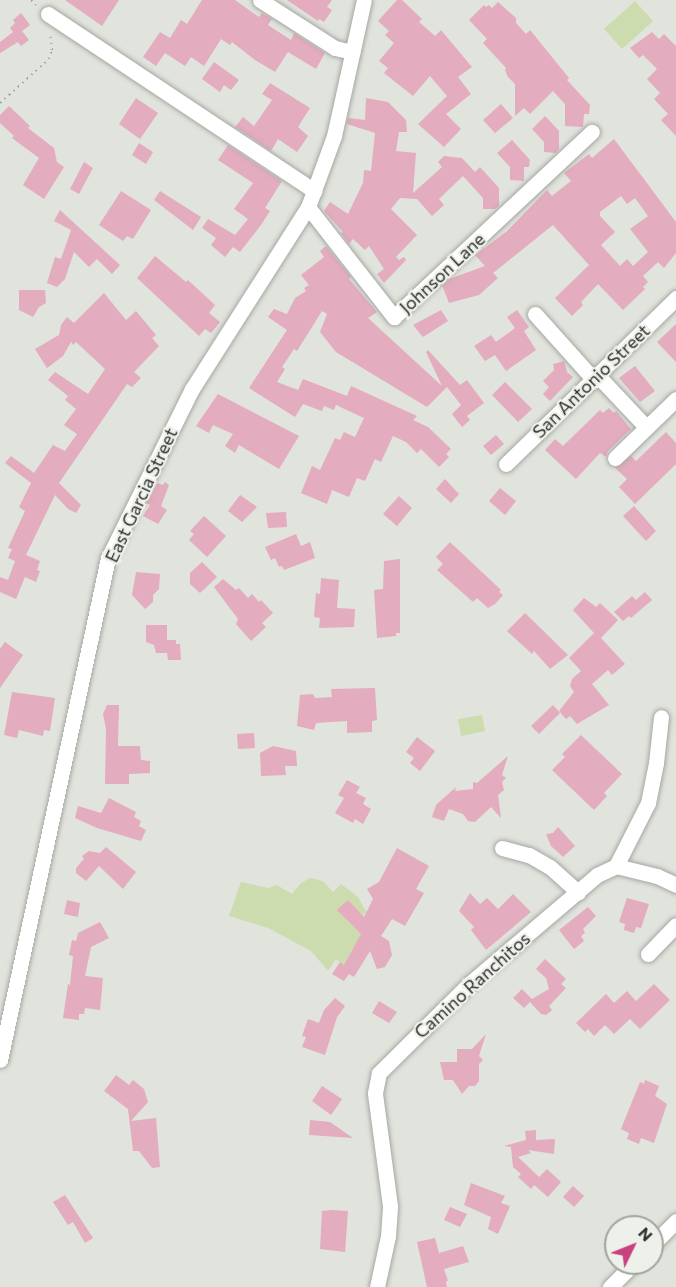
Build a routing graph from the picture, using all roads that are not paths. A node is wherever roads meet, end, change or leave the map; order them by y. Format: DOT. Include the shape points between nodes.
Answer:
graph roads {
  1 [pos="260,0"];
  2 [pos="364,0"];
  3 [pos="48,14"];
  4 [pos="353,52"];
  5 [pos="592,132"];
  6 [pos="314,191"];
  7 [pos="308,207"];
  8 [pos="676,298"];
  9 [pos="536,314"];
  10 [pos="596,378"];
  11 [pos="676,399"];
  12 [pos="646,427"];
  13 [pos="615,458"];
  14 [pos="506,464"];
  15 [pos="661,717"];
  16 [pos="502,848"];
  17 [pos="616,866"];
  18 [pos="676,885"];
  19 [pos="578,892"];
  20 [pos="676,925"];
  21 [pos="648,954"];
  22 [pos="0,1060"];
  23 [pos="676,1221"];
  24 [pos="664,1233"];
  25 [pos="622,1275"];
  26 [pos="377,1287"];
  27 [pos="609,1287"];
  1 -- 4 [label="street" via="335,48"];
  2 -- 4 [label="street, East Garcia Street"];
  3 -- 6 [label="street"];
  4 -- 6 [label="street, East Garcia Street" via="334,136"];
  5 -- 7 [label="street, Johnson Lane" via="394,317"];
  6 -- 7 [label="street, East Garcia Street"];
  7 -- 22 [label="street, East Garcia Street" via="192,389 108,558"];
  8 -- 10 [label="street, San Antonio Street"];
  9 -- 10 [label="street"];
  10 -- 12 [label="street"];
  10 -- 14 [label="street, San Antonio Street"];
  11 -- 12 [label="street"];
  12 -- 13 [label="street"];
  15 -- 17 [label="street" via="648,803"];
  16 -- 19 [label="street" via="530,855"];
  17 -- 18 [label="street"];
  17 -- 19 [label="street, Camino Ranchitos" via="597,874"];
  19 -- 26 [label="street, Camino Ranchitos" via="469,984 379,1073 375,1093 390,1206"];
  20 -- 21 [label="street"];
  23 -- 24 [label="street"];
  25 -- 27 [label="street"];
}
